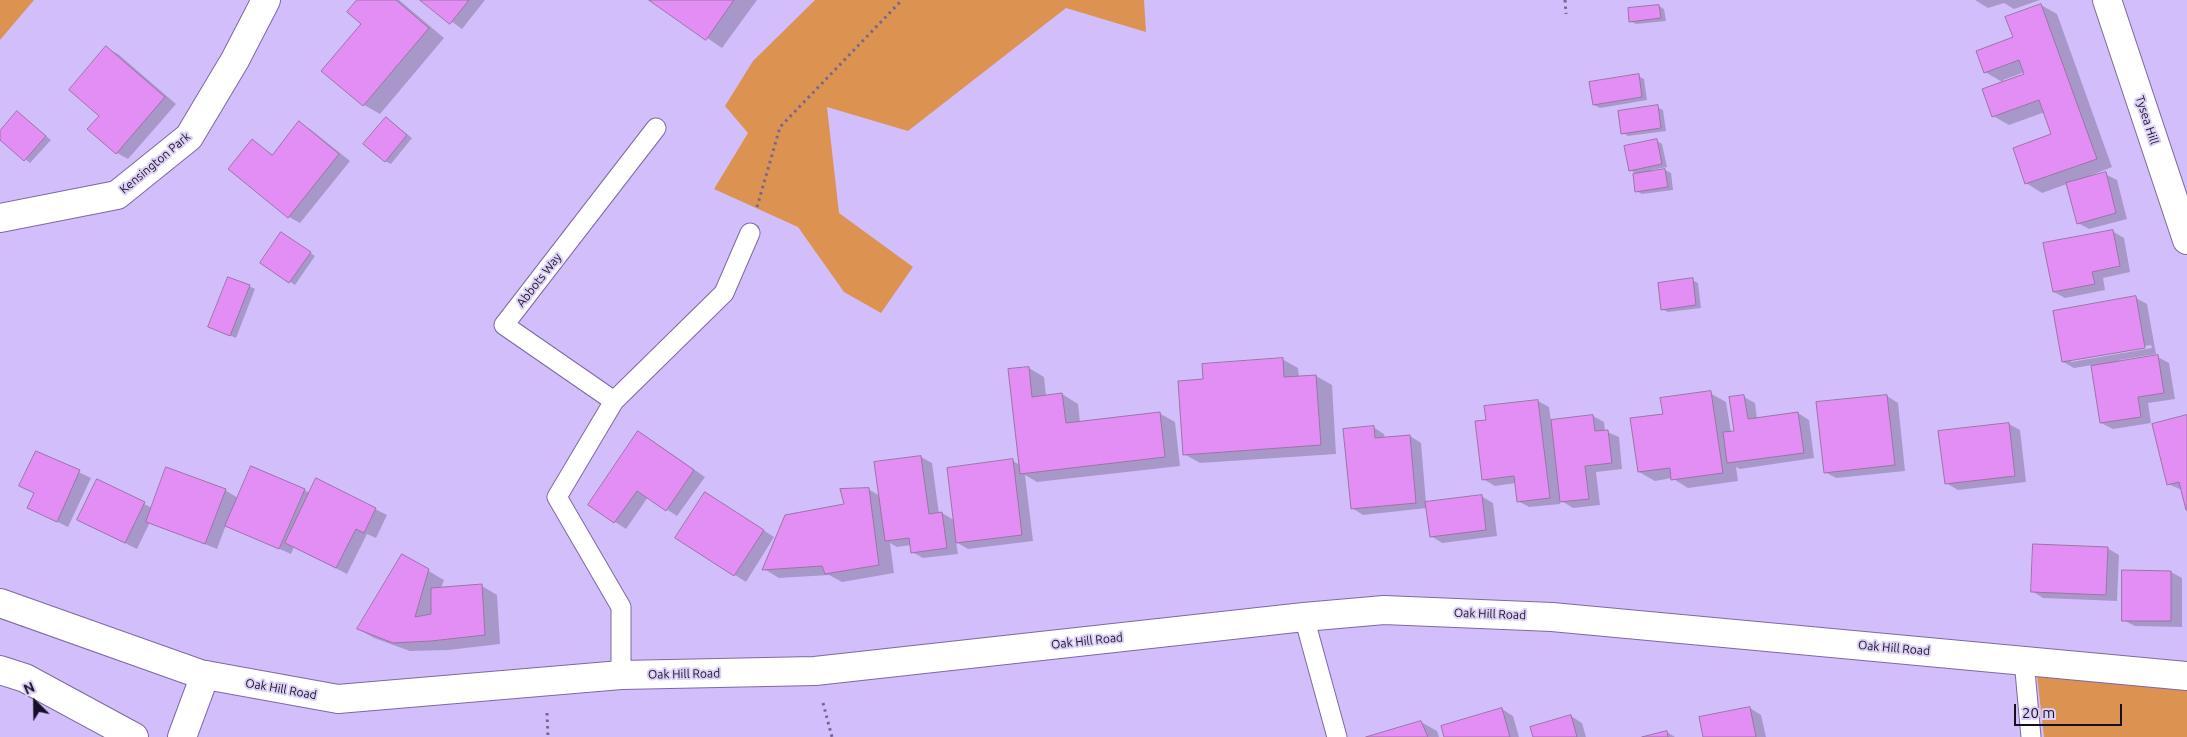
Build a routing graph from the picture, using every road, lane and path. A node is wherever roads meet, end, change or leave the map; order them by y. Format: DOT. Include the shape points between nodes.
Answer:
graph roads {
  1 [pos="266,0"];
  2 [pos="902,0"];
  3 [pos="1564,0"];
  4 [pos="2107,0"];
  5 [pos="1566,14"];
  6 [pos="656,128"];
  7 [pos="0,218"];
  8 [pos="750,233"];
  9 [pos="2187,240"];
  10 [pos="614,401"];
  11 [pos="0,604"];
  12 [pos="1304,616"];
  13 [pos="2024,660"];
  14 [pos="0,670"];
  15 [pos="205,675"];
  16 [pos="622,675"];
  17 [pos="2187,676"];
  18 [pos="134,737"];
  19 [pos="182,737"];
  20 [pos="1337,737"];
  21 [pos="2031,737"];
  1 -- 7 [label="main road, Kensington Park" via="190,137 117,195"];
  2 -- 8 [label="path" via="780,127"];
  3 -- 5 [label="path"];
  4 -- 9 [label="main road, Tysea Hill"];
  6 -- 10 [label="lane, Abbots Way" via="504,325"];
  8 -- 10 [label="lane" via="724,293"];
  10 -- 16 [label="lane" via="557,497 622,608"];
  11 -- 15 [label="main road, Oak Hill Road"];
  12 -- 13 [label="main road, Oak Hill Road" via="1384,610 1552,617"];
  12 -- 16 [label="main road, Oak Hill Road" via="815,671"];
  12 -- 20 [label="lane"];
  13 -- 17 [label="main road, Oak Hill Road"];
  13 -- 21 [label="lane"];
  14 -- 18 [label="main road" via="25,678"];
  15 -- 16 [label="main road, Oak Hill Road" via="338,699"];
  15 -- 19 [label="main road"];
}
